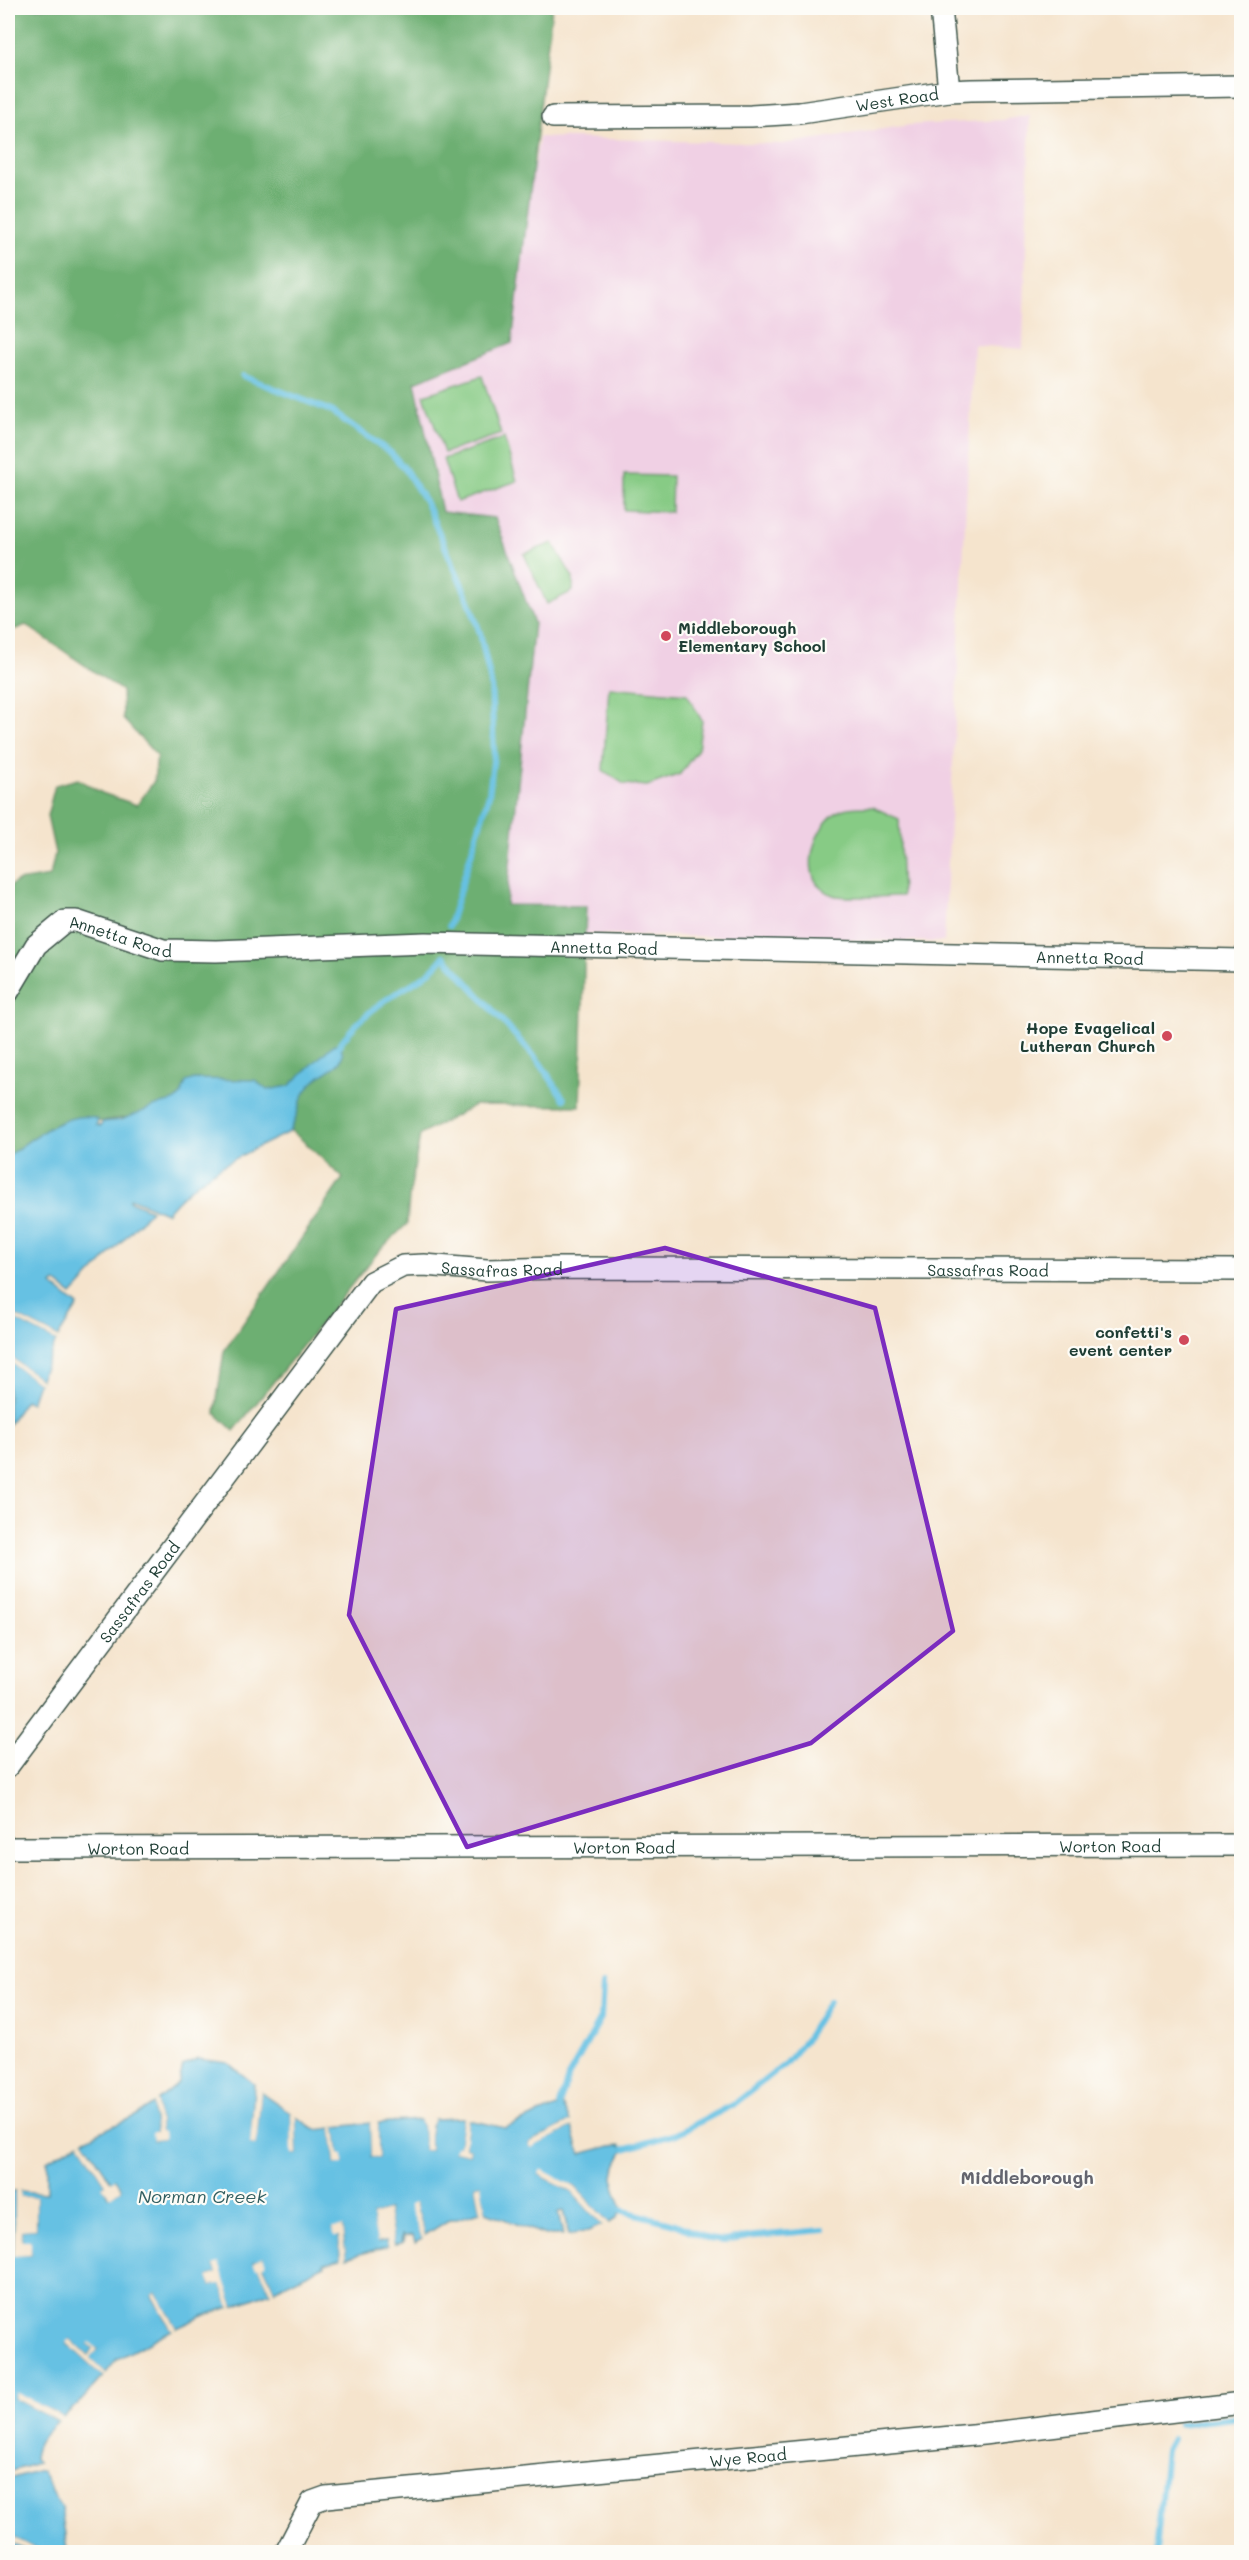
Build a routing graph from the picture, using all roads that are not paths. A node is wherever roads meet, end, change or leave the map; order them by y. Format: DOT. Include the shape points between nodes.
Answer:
graph roads {
  1 [pos="941,8"];
  2 [pos="1242,86"];
  3 [pos="948,91"];
  4 [pos="553,117"];
  5 [pos="1242,960"];
  6 [pos="8,992"];
  7 [pos="1242,1270"];
  8 [pos="8,1766"];
  9 [pos="1242,1845"];
  10 [pos="8,1848"];
  11 [pos="1242,2403"];
  12 [pos="286,2553"];
  1 -- 3 [label="street"];
  2 -- 3 [label="street, West Road"];
  3 -- 4 [label="street, West Road" via="800,113"];
  5 -- 6 [label="street, Annetta Road" via="425,943 163,950 76,921 64,921 36,945"];
  7 -- 8 [label="street, Sassafras Road" via="488,1270 403,1266 371,1282"];
  9 -- 10 [label="street, Worton Road"];
  11 -- 12 [label="street, Wye Road" via="983,2434 326,2497 312,2502"];
}
